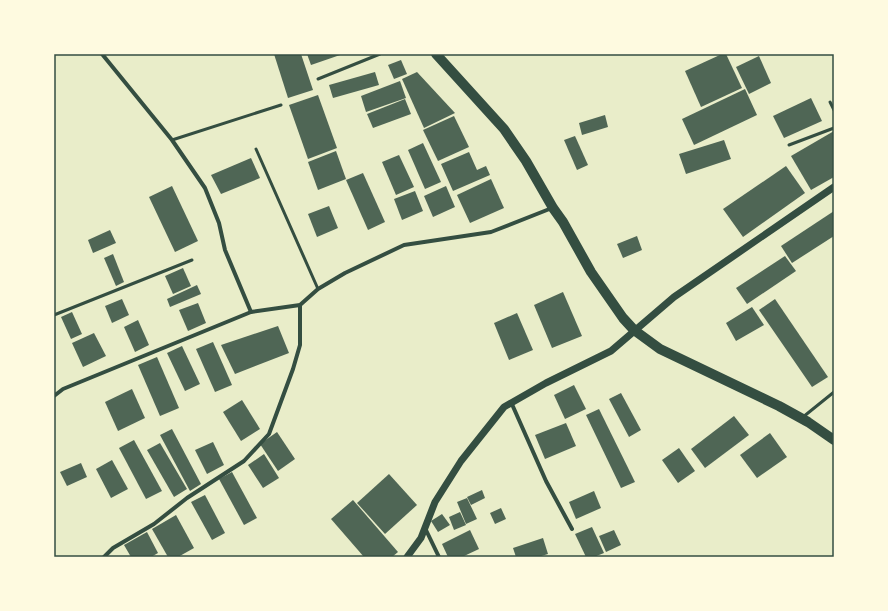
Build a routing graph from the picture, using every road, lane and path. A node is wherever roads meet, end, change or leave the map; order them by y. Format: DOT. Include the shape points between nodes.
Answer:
graph roads {
  1 [pos="102,54"];
  2 [pos="380,54"];
  3 [pos="436,54"];
  4 [pos="318,79"];
  5 [pos="830,102"];
  6 [pos="281,105"];
  7 [pos="834,110"];
  8 [pos="834,128"];
  9 [pos="172,140"];
  10 [pos="789,146"];
  11 [pos="256,149"];
  12 [pos="834,187"];
  13 [pos="553,208"];
  14 [pos="192,260"];
  15 [pos="318,289"];
  16 [pos="300,305"];
  17 [pos="251,312"];
  18 [pos="54,315"];
  19 [pos="634,330"];
  20 [pos="834,392"];
  21 [pos="54,396"];
  22 [pos="511,402"];
  23 [pos="801,418"];
  24 [pos="834,440"];
  25 [pos="425,528"];
  26 [pos="572,529"];
  27 [pos="104,557"];
  28 [pos="407,557"];
  29 [pos="439,557"];
  1 -- 9 [label="street"];
  2 -- 4 [label="lane"];
  3 -- 13 [label="main road" via="504,129"];
  5 -- 7 [label="lane"];
  6 -- 9 [label="lane"];
  8 -- 10 [label="lane"];
  9 -- 17 [label="street" via="205,188 219,223 225,250"];
  11 -- 15 [label="lane"];
  12 -- 19 [label="street" via="674,298"];
  13 -- 15 [label="street" via="492,232 404,245 368,261"];
  13 -- 19 [label="main road" via="591,272"];
  14 -- 18 [label="lane"];
  15 -- 16 [label="street"];
  16 -- 17 [label="street"];
  16 -- 27 [label="street" via="300,345 269,434 244,461 187,498 154,524 113,548"];
  17 -- 21 [label="street" via="63,389"];
  19 -- 22 [label="street" via="611,351"];
  19 -- 23 [label="main road" via="660,350"];
  20 -- 23 [label="lane"];
  22 -- 25 [label="street" via="504,407 461,461 435,502"];
  22 -- 26 [label="street" via="546,481"];
  23 -- 24 [label="main road"];
  25 -- 28 [label="street"];
  25 -- 29 [label="street"];
}
